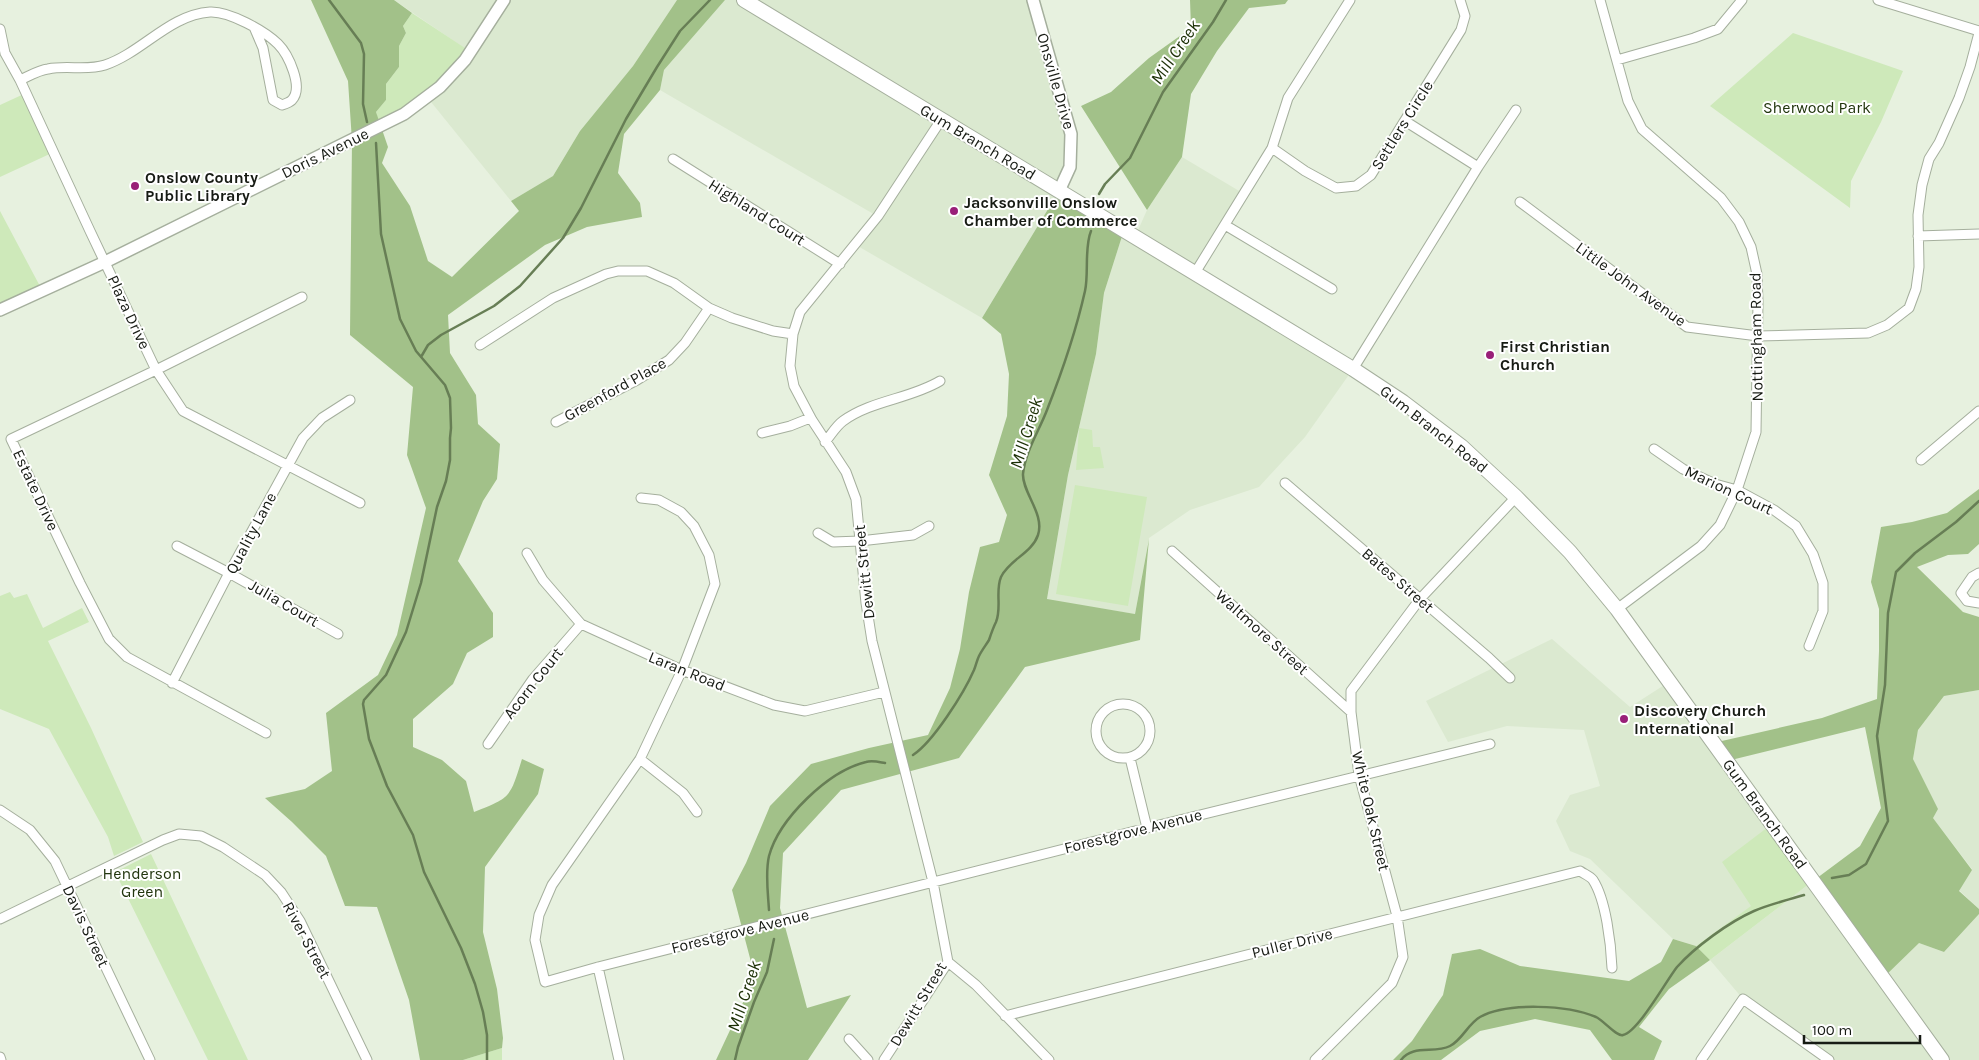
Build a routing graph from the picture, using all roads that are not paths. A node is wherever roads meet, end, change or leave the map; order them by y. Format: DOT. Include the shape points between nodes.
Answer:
graph roads {
  1 [pos="504,0"];
  2 [pos="744,0"];
  3 [pos="1033,0"];
  4 [pos="1350,0"];
  5 [pos="1460,0"];
  6 [pos="1600,0"];
  7 [pos="1742,0"];
  8 [pos="1878,0"];
  9 [pos="254,27"];
  10 [pos="0,29"];
  11 [pos="1979,32"];
  12 [pos="1617,60"];
  13 [pos="20,80"];
  14 [pos="1516,110"];
  15 [pos="941,120"];
  16 [pos="1405,121"];
  17 [pos="1272,148"];
  18 [pos="673,159"];
  19 [pos="1478,167"];
  20 [pos="1060,191"];
  21 [pos="1520,202"];
  22 [pos="1225,225"];
  23 [pos="1979,234"];
  24 [pos="1918,236"];
  25 [pos="105,262"];
  26 [pos="840,264"];
  27 [pos="1195,273"];
  28 [pos="1332,289"];
  29 [pos="302,297"];
  30 [pos="709,308"];
  31 [pos="0,310"];
  32 [pos="793,334"];
  33 [pos="1758,336"];
  34 [pos="480,345"];
  35 [pos="1353,369"];
  36 [pos="156,370"];
  37 [pos="940,382"];
  38 [pos="350,400"];
  39 [pos="1979,411"];
  40 [pos="810,418"];
  41 [pos="556,422"];
  42 [pos="762,433"];
  43 [pos="825,442"];
  44 [pos="1654,450"];
  45 [pos="1921,460"];
  46 [pos="288,464"];
  47 [pos="1285,483"];
  48 [pos="1737,490"];
  49 [pos="641,498"];
  50 [pos="1516,498"];
  51 [pos="360,503"];
  52 [pos="929,526"];
  53 [pos="818,533"];
  54 [pos="860,541"];
  55 [pos="177,546"];
  56 [pos="1172,551"];
  57 [pos="527,553"];
  58 [pos="229,573"];
  59 [pos="1979,573"];
  60 [pos="1420,600"];
  61 [pos="1979,603"];
  62 [pos="1617,609"];
  63 [pos="581,624"];
  64 [pos="338,634"];
  65 [pos="1809,646"];
  66 [pos="682,670"];
  67 [pos="1510,678"];
  68 [pos="172,683"];
  69 [pos="884,692"];
  70 [pos="1351,712"];
  71 [pos="266,733"];
  72 [pos="488,744"];
  73 [pos="1490,744"];
  74 [pos="1130,758"];
  75 [pos="640,759"];
  76 [pos="1359,775"];
  77 [pos="0,810"];
  78 [pos="697,812"];
  79 [pos="1147,828"];
  80 [pos="933,882"];
  81 [pos="67,887"];
  82 [pos="1397,916"];
  83 [pos="0,919"];
  84 [pos="948,962"];
  85 [pos="598,967"];
  86 [pos="1612,968"];
  87 [pos="1005,1016"];
  88 [pos="849,1039"];
  89 [pos="150,1060"];
  90 [pos="367,1060"];
  91 [pos="619,1060"];
  92 [pos="868,1060"];
  93 [pos="884,1060"];
  94 [pos="1049,1060"];
  95 [pos="1315,1060"];
  96 [pos="1701,1060"];
  97 [pos="1830,1060"];
  98 [pos="1942,1060"];
  1 -- 25 [label="street, Doris Avenue" via="465,60 440,87 404,114"];
  2 -- 15 [label="main road, Gum Branch Road"];
  3 -- 20 [label="street, Onsville Drive" via="1071,134 1070,167"];
  4 -- 17 [label="street" via="1288,98"];
  5 -- 16 [label="street, Settlers Circle" via="1465,16 1461,30"];
  6 -- 12 [label="street, Nottingham Road"];
  7 -- 12 [label="street" via="1718,29"];
  8 -- 11 [label="street"];
  9 -- 9 [label="street" via="279,45 297,79 292,100 282,105 273,100 263,48"];
  9 -- 13 [label="street" via="212,12 191,15 105,65 48,69"];
  10 -- 13 [label="street, Plaza Drive" via="5,53"];
  11 -- 24 [label="street, Little John Avenue" via="1959,98 1929,159 1922,185"];
  12 -- 33 [label="street, Nottingham Road" via="1628,101 1642,129 1721,198 1739,222 1751,246 1757,274"];
  13 -- 25 [label="street, Plaza Drive"];
  14 -- 19 [label="street"];
  15 -- 20 [label="main road, Gum Branch Road"];
  15 -- 26 [label="street, Dewitt Street" via="878,216"];
  16 -- 17 [label="street, Settlers Circle" via="1371,175 1356,186 1336,188"];
  16 -- 19 [label="street"];
  17 -- 22 [label="street"];
  18 -- 26 [label="street, Highland Court"];
  19 -- 35 [label="street"];
  20 -- 27 [label="main road, Gum Branch Road"];
  21 -- 33 [label="street, Little John Avenue" via="1687,327"];
  22 -- 27 [label="street"];
  22 -- 28 [label="street"];
  23 -- 24 [label="street"];
  24 -- 33 [label="street, Little John Avenue" via="1916,289 1909,308 1887,325 1868,334"];
  25 -- 31 [label="street, Doris Avenue"];
  25 -- 36 [label="street, Plaza Drive"];
  26 -- 32 [label="street, Dewitt Street" via="800,312"];
  27 -- 35 [label="main road, Gum Branch Road"];
  29 -- 36 [label="street, Estate Drive"];
  30 -- 32 [label="street" via="773,331"];
  30 -- 34 [label="street" via="674,283 647,271 618,272 606,274 552,298"];
  30 -- 41 [label="street, Greenford Place" via="669,360"];
  32 -- 40 [label="street, Dewitt Street" via="790,366 794,386"];
  33 -- 48 [label="street, Nottingham Road" via="1756,432"];
  35 -- 50 [label="main road, Gum Branch Road" via="1461,446"];
  36 -- 46 [label="street, Plaza Drive" via="183,410"];
  36 -- 68 [label="street, Estate Drive" via="11,439 109,639 127,657"];
  37 -- 43 [label="street" via="925,390 860,410 841,422"];
  38 -- 46 [label="street, Quality Lane" via="322,418 303,438"];
  39 -- 45 [label="street"];
  40 -- 42 [label="street"];
  40 -- 43 [label="street, Dewitt Street"];
  43 -- 54 [label="street, Dewitt Street" via="846,472 856,499"];
  44 -- 48 [label="street, Marion Court" via="1715,484"];
  46 -- 51 [label="street, Plaza Drive"];
  46 -- 58 [label="street, Quality Lane"];
  47 -- 60 [label="street, Bates Street"];
  48 -- 62 [label="street, Nottingham Road" via="1720,525 1701,546"];
  48 -- 65 [label="street, Marion Court" via="1796,526 1813,554 1823,583 1823,611"];
  49 -- 66 [label="street, Forestgrove Avenue" via="659,500 682,512 694,526 709,555 715,584"];
  50 -- 60 [label="street, White Oak Street"];
  50 -- 62 [label="main road, Gum Branch Road" via="1570,552"];
  52 -- 54 [label="street" via="913,535"];
  53 -- 54 [label="street" via="833,542"];
  54 -- 69 [label="street, Dewitt Street" via="872,641"];
  55 -- 58 [label="street, Julia Court"];
  56 -- 70 [label="street, Waltmore Street"];
  57 -- 63 [label="street, Laran Road" via="543,580"];
  58 -- 64 [label="street, Julia Court"];
  58 -- 68 [label="street, Quality Lane"];
  59 -- 61 [label="street" via="1972,577 1962,592 1967,601"];
  60 -- 67 [label="street, Bates Street"];
  60 -- 70 [label="street, White Oak Street" via="1351,691"];
  62 -- 98 [label="main road, Gum Branch Road"];
  63 -- 66 [label="street, Laran Road"];
  63 -- 72 [label="street, Acorn Court" via="533,679"];
  66 -- 69 [label="street, Laran Road" via="774,705 805,711"];
  66 -- 75 [label="street, Forestgrove Avenue"];
  68 -- 71 [label="street, Estate Drive"];
  69 -- 80 [label="street, Dewitt Street"];
  70 -- 76 [label="street, White Oak Street"];
  73 -- 76 [label="street, Forestgrove Avenue"];
  74 -- 74 [label="street" via="1147,745 1150,735 1147,718 1131,705 1118,704 1108,708 1099,718 1096,728 1098,744 1108,755"];
  74 -- 79 [label="street"];
  75 -- 78 [label="street" via="683,793"];
  75 -- 85 [label="street, Forestgrove Avenue" via="552,885 539,915 535,940 545,982"];
  76 -- 79 [label="street, Forestgrove Avenue"];
  76 -- 82 [label="street, White Oak Street"];
  77 -- 81 [label="street, Davis Street" via="30,830 55,861"];
  79 -- 80 [label="street, Forestgrove Avenue"];
  80 -- 84 [label="street, Dewitt Street"];
  80 -- 85 [label="street, Forestgrove Avenue"];
  81 -- 83 [label="street, River Street"];
  81 -- 89 [label="street, Davis Street"];
  81 -- 90 [label="street, River Street" via="179,834 201,836 223,848 265,875 281,892 300,922"];
  82 -- 86 [label="street, Puller Drive" via="1580,871 1592,878 1598,891 1610,941"];
  82 -- 87 [label="street, Puller Drive"];
  82 -- 95 [label="street, White Oak Street" via="1403,956 1392,983"];
  84 -- 87 [label="street"];
  84 -- 93 [label="street, Dewitt Street"];
  85 -- 91 [label="street"];
  87 -- 94 [label="street"];
  88 -- 92 [label="street"];
  96 -- 97 [label="street" via="1743,999"];
}
